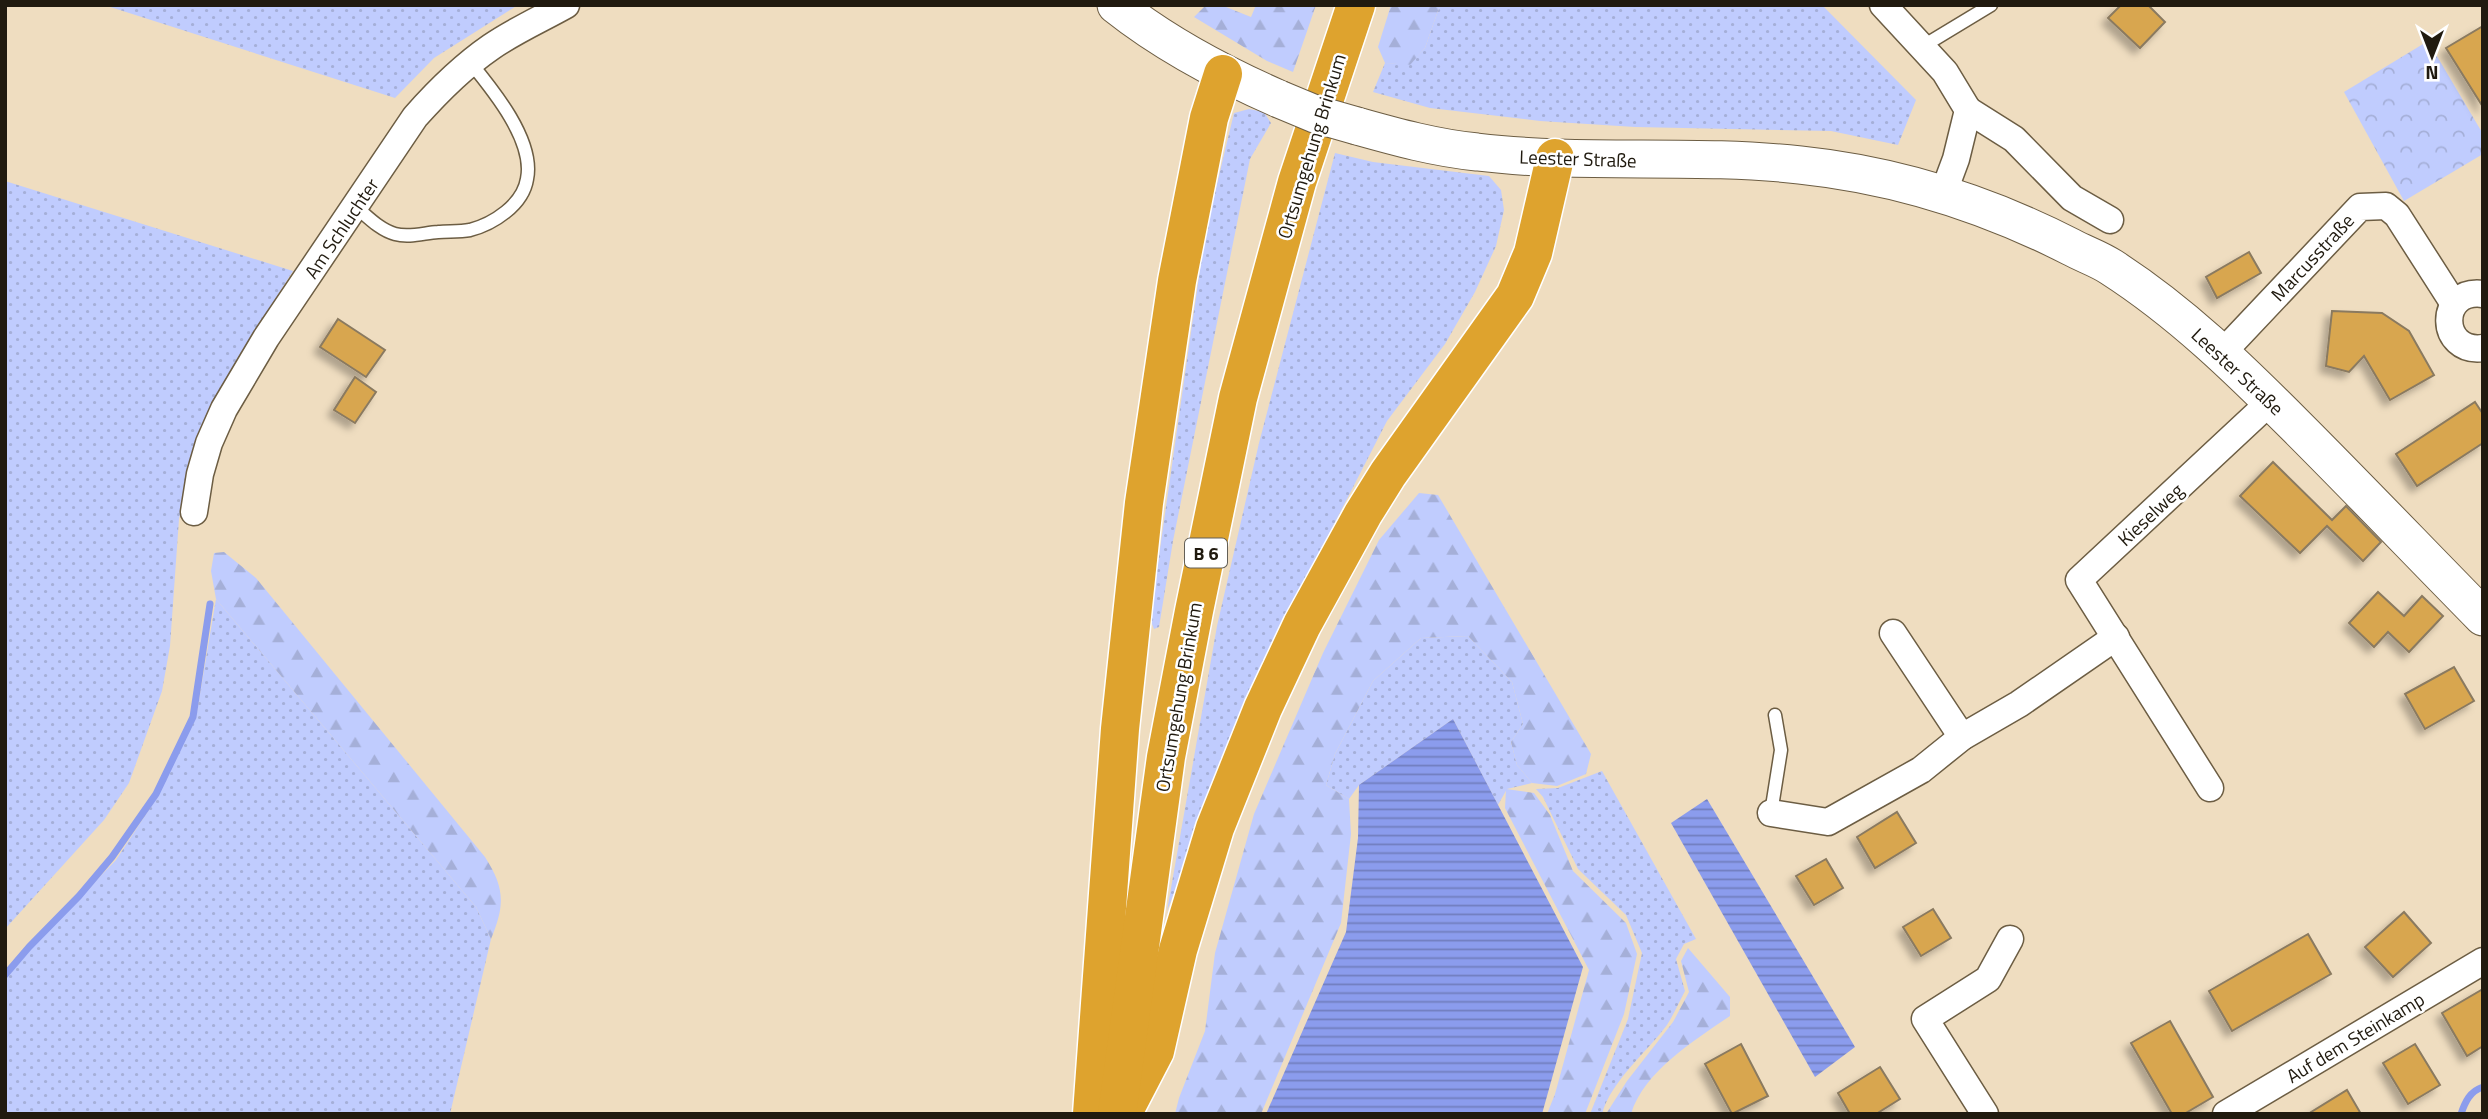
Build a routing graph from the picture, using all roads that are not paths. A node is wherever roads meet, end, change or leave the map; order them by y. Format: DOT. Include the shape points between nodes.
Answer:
graph roads {
  1 [pos="566,5"];
  2 [pos="1116,5"];
  3 [pos="1356,5"];
  4 [pos="1883,5"];
  5 [pos="1991,5"];
  6 [pos="1920,48"];
  7 [pos="470,62"];
  8 [pos="1223,74"];
  9 [pos="1968,110"];
  10 [pos="1555,158"];
  11 [pos="1943,194"];
  12 [pos="356,207"];
  13 [pos="2110,220"];
  14 [pos="2483,294"];
  15 [pos="2454,304"];
  16 [pos="2483,348"];
  17 [pos="2222,352"];
  18 [pos="2271,401"];
  19 [pos="194,512"];
  20 [pos="2483,617"];
  21 [pos="1893,633"];
  22 [pos="2116,637"];
  23 [pos="1775,715"];
  24 [pos="1962,737"];
  25 [pos="2210,788"];
  26 [pos="1771,813"];
  27 [pos="2010,940"];
  28 [pos="2483,961"];
  29 [pos="1092,1114"];
  30 [pos="1117,1114"];
  31 [pos="1123,1114"];
  32 [pos="1985,1114"];
  33 [pos="2226,1114"];
  1 -- 7 [label="street, Am Schluchter"];
  2 -- 8 [label="street, Leester Straße"];
  3 -- 30 [label="highway, Ortsumgehung Brinkum / B 6" via="1297,182 1238,398 1167,757"];
  4 -- 6 [label="street"];
  5 -- 6 [label="lane"];
  6 -- 9 [label="street" via="1945,72"];
  7 -- 12 [label="street, Am Schluchter" via="415,117"];
  7 -- 12 [label="lane" via="498,96 522,143 527,181 515,204 470,230 410,236 383,229"];
  8 -- 10 [label="street, Leester Straße, bridge" via="1315,114 1357,126 1449,149"];
  8 -- 29 [label="highway" via="1209,118 1177,281 1144,503 1119,743"];
  9 -- 11 [label="street"];
  9 -- 13 [label="street" via="2014,139 2073,198"];
  10 -- 11 [label="street, Leester Straße" via="1797,164 1900,180"];
  10 -- 31 [label="highway" via="1533,253 1515,296 1363,514 1263,708 1212,839 1178,950 1155,1051"];
  11 -- 17 [label="street, Leester Straße" via="2016,220 2109,265"];
  12 -- 19 [label="street, Am Schluchter" via="266,338 224,409 209,443"];
  14 -- 15 [label="street" via="2471,293"];
  15 -- 16 [label="street" via="2449,324 2452,334 2468,348"];
  15 -- 17 [label="street, Marcusstraße" via="2397,215 2386,206 2360,207"];
  17 -- 18 [label="street, Leester Straße"];
  18 -- 20 [label="street, Leester Straße"];
  18 -- 22 [label="street, Kieselweg" via="2079,580"];
  21 -- 24 [label="street"];
  22 -- 24 [label="street"];
  22 -- 25 [label="street, Kieselweg"];
  23 -- 26 [label="lane" via="1781,750"];
  24 -- 26 [label="street" via="1921,770 1828,822"];
  27 -- 32 [label="street" via="1987,979 1926,1019"];
  28 -- 33 [label="street, Auf dem Steinkamp"];
}
